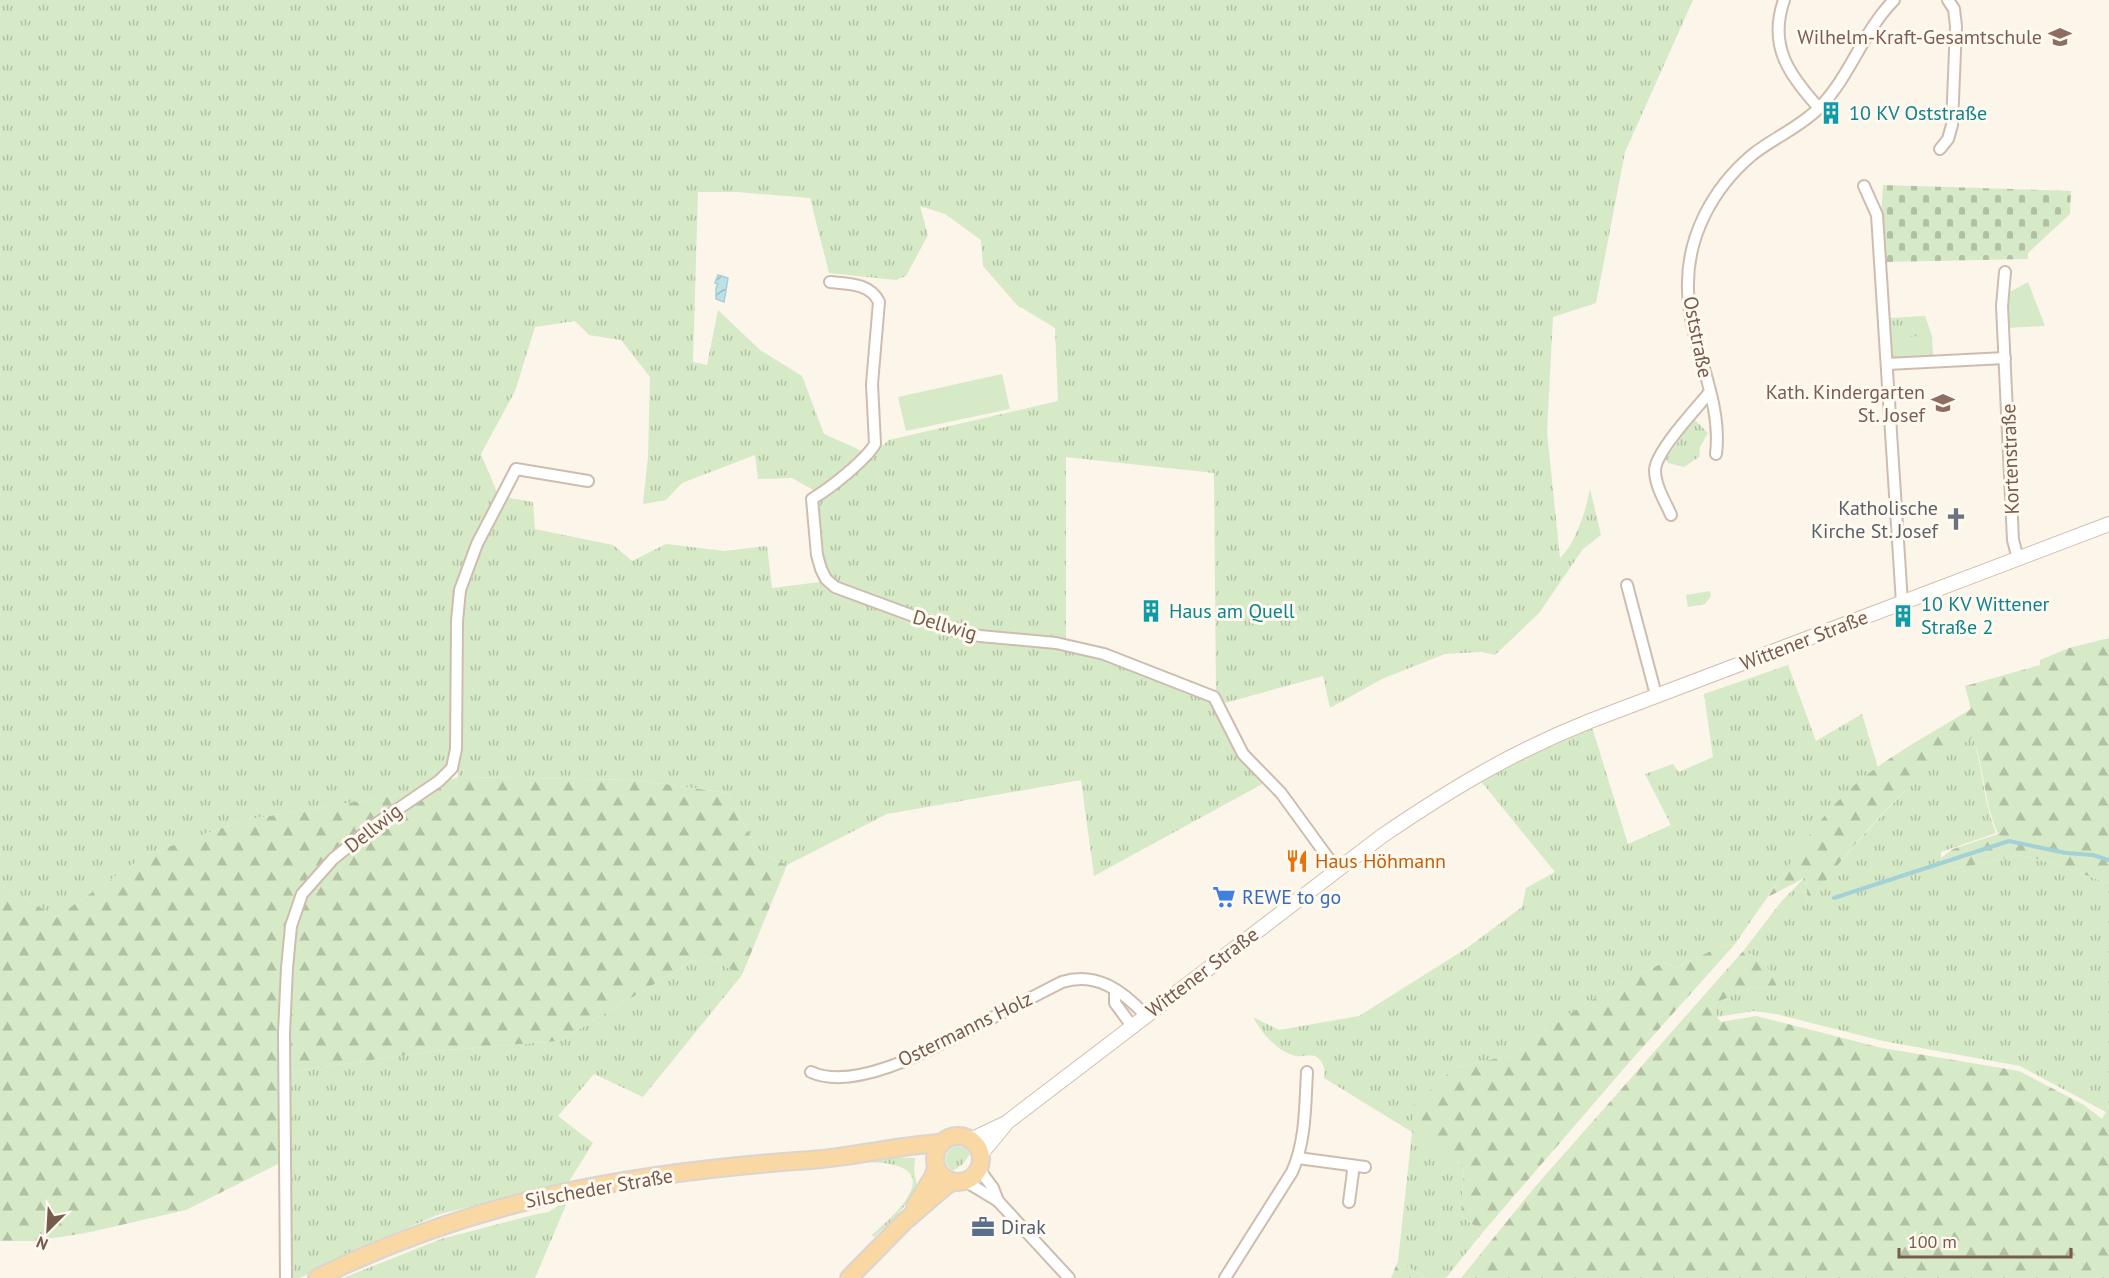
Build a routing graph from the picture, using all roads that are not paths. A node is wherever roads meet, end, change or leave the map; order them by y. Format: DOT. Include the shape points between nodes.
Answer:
graph roads {
  1 [pos="1784,0"];
  2 [pos="1894,0"];
  3 [pos="1948,0"];
  4 [pos="1819,108"];
  5 [pos="1940,149"];
  6 [pos="1864,186"];
  7 [pos="2005,272"];
  8 [pos="830,282"];
  9 [pos="2005,358"];
  10 [pos="1887,364"];
  11 [pos="1709,393"];
  12 [pos="1716,454"];
  13 [pos="588,481"];
  14 [pos="1671,515"];
  15 [pos="2109,524"];
  16 [pos="2019,559"];
  17 [pos="1627,585"];
  18 [pos="1902,603"];
  19 [pos="1656,695"];
  20 [pos="1337,870"];
  21 [pos="1115,991"];
  22 [pos="1145,1016"];
  23 [pos="1132,1026"];
  24 [pos="811,1072"];
  25 [pos="1307,1072"];
  26 [pos="1006,1123"];
  27 [pos="970,1140"];
  28 [pos="942,1143"];
  29 [pos="895,1149"];
  30 [pos="1298,1158"];
  31 [pos="980,1161"];
  32 [pos="935,1165"];
  33 [pos="1351,1165"];
  34 [pos="1365,1167"];
  35 [pos="959,1182"];
  36 [pos="998,1201"];
  37 [pos="1348,1202"];
  38 [pos="904,1222"];
  39 [pos="286,1278"];
  40 [pos="317,1278"];
  41 [pos="849,1278"];
  42 [pos="1069,1278"];
  43 [pos="1225,1278"];
  1 -- 4 [label="street" via="1778,30 1783,55 1790,74"];
  2 -- 4 [label="street, Oststraße"];
  3 -- 5 [label="street" via="1954,9 1956,26 1952,125"];
  4 -- 11 [label="street, Oststraße" via="1753,154 1727,180 1694,240 1688,275 1689,308"];
  6 -- 10 [label="street" via="1877,215"];
  7 -- 9 [label="street, Kortenstraße"];
  8 -- 20 [label="street, Dellwig" via="862,286 879,302 872,384 875,444 812,499 817,555 826,579 846,592 941,628 1056,643 1104,654 1214,697 1243,754 1278,789"];
  9 -- 10 [label="street"];
  9 -- 16 [label="street, Kortenstraße" via="2013,540"];
  10 -- 18 [label="street"];
  11 -- 12 [label="street, Oststraße" via="1718,428"];
  11 -- 14 [label="street, Oststraße" via="1656,464 1656,479"];
  13 -- 39 [label="street, Dellwig" via="516,470 477,544 460,590 456,749 452,768 333,859 302,894 291,926 286,968"];
  15 -- 16 [label="main road, Wittener Straße"];
  16 -- 18 [label="main road, Wittener Straße"];
  17 -- 19 [label="street"];
  18 -- 19 [label="main road, Wittener Straße"];
  19 -- 20 [label="main road, Wittener Straße" via="1497,763 1434,800"];
  20 -- 22 [label="main road, Wittener Straße"];
  21 -- 22 [label="street, Ostermanns Holz" via="1128,996"];
  21 -- 23 [label="street" via="1115,1003"];
  21 -- 24 [label="street, Ostermanns Holz" via="1090,978 1072,978 897,1064 832,1077"];
  22 -- 23 [label="main road, Wittener Straße"];
  23 -- 26 [label="main road, Wittener Straße"];
  25 -- 30 [label="street"];
  26 -- 27 [label="main road, Wittener Straße"];
  26 -- 31 [label="main road, Wittener Straße"];
  27 -- 28 [label="main road" via="955,1136"];
  27 -- 31 [label="main road" via="975,1143"];
  28 -- 29 [label="main road, Silscheder Straße"];
  28 -- 32 [label="main road" via="935,1155"];
  29 -- 32 [label="main road, Silscheder Straße" via="929,1159"];
  29 -- 40 [label="main road, Silscheder Straße" via="629,1180 561,1192 440,1225"];
  30 -- 33 [label="street"];
  30 -- 43 [label="street"];
  31 -- 35 [label="main road" via="976,1174"];
  31 -- 36 [label="street"];
  32 -- 35 [label="main road" via="943,1177"];
  32 -- 38 [label="main road" via="933,1177"];
  33 -- 34 [label="street"];
  33 -- 37 [label="street"];
  35 -- 36 [label="street"];
  35 -- 38 [label="main road" via="947,1185"];
  36 -- 42 [label="street"];
  38 -- 41 [label="main road"];
}
